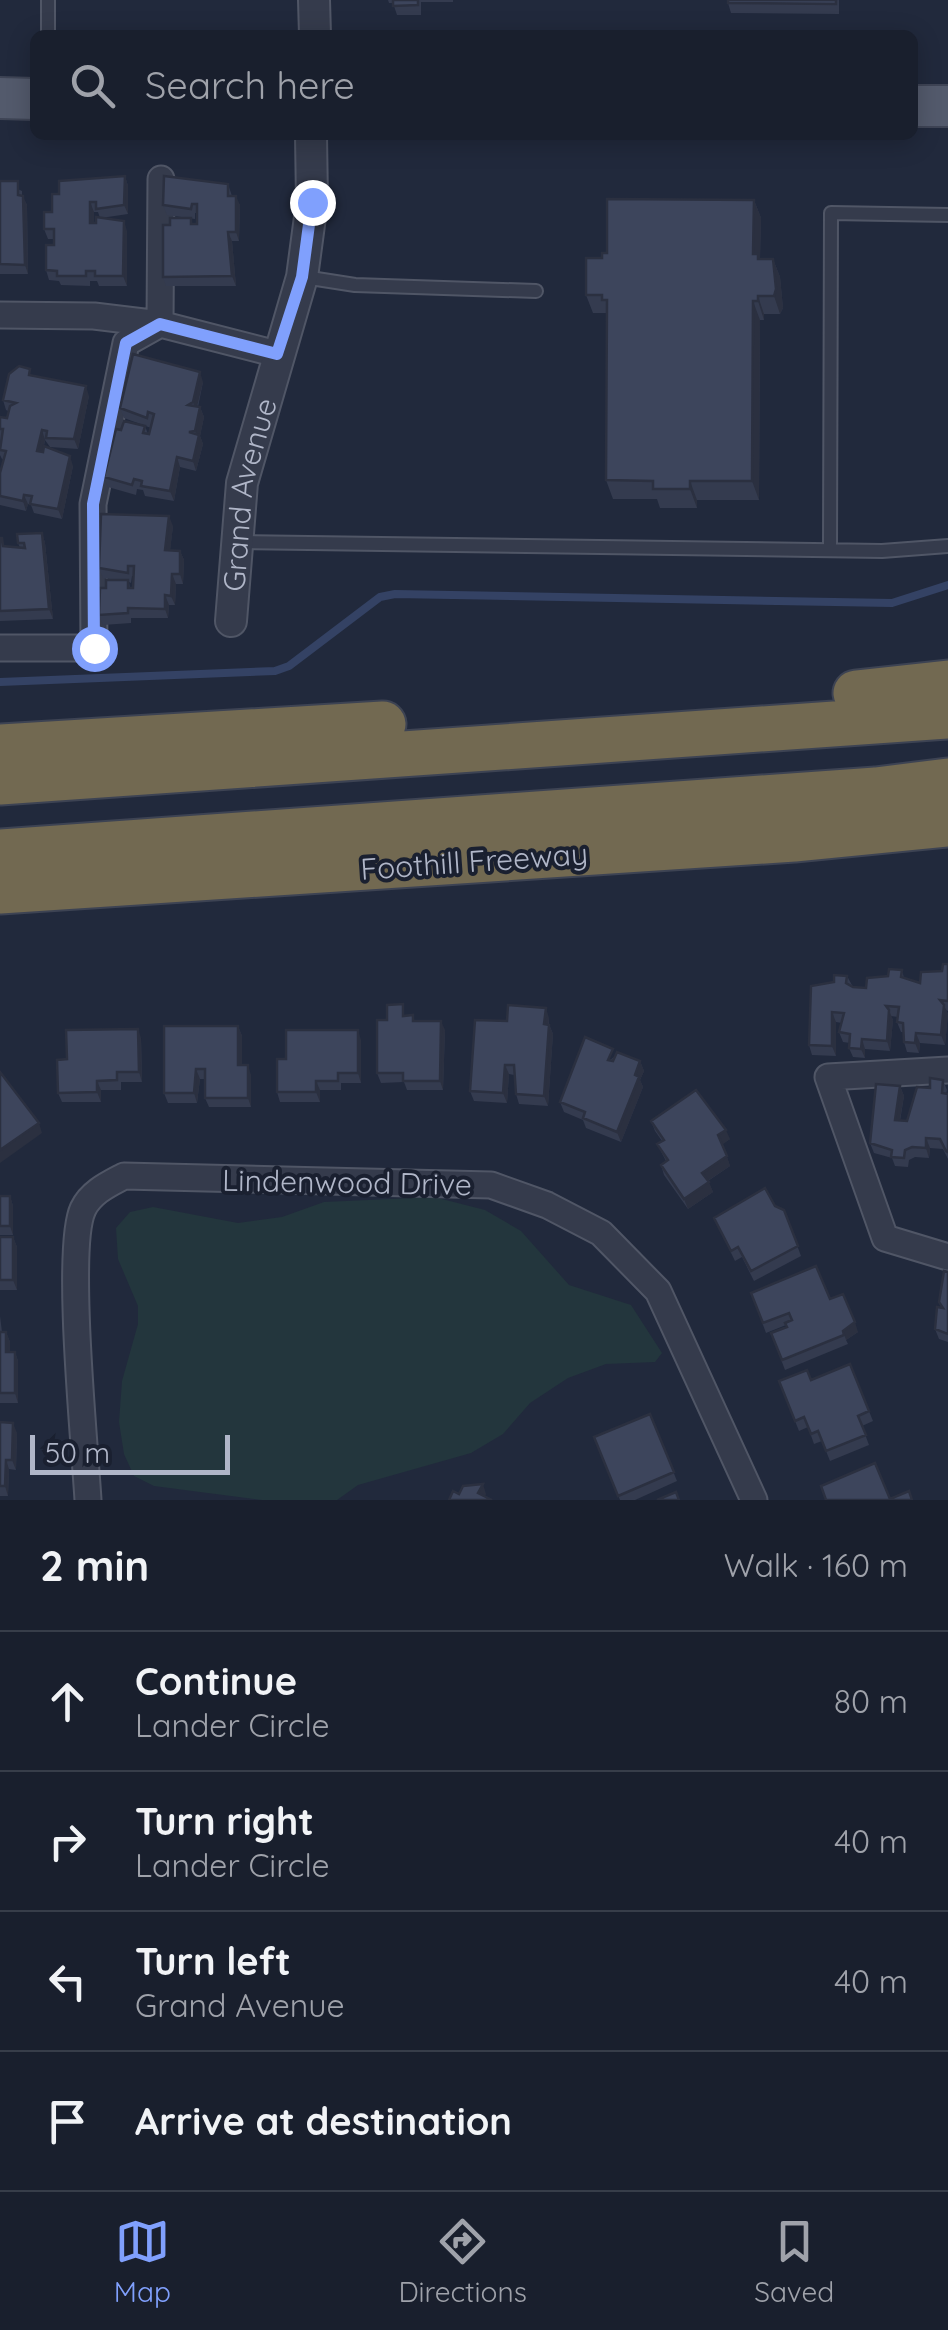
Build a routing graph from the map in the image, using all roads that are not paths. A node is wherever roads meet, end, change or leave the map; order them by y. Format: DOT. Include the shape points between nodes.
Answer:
graph roads {
  1 [pos="48,0"];
  2 [pos="314,0"];
  3 [pos="48,30"];
  4 [pos="314,30"];
  5 [pos="0,98"];
  6 [pos="30,98"];
  7 [pos="918,106"];
  8 [pos="948,106"];
  9 [pos="311,140"];
  10 [pos="161,179"];
  11 [pos="948,215"];
  12 [pos="302,277"];
  13 [pos="536,291"];
  14 [pos="0,315"];
  15 [pos="160,324"];
  16 [pos="277,354"];
  17 [pos="234,542"];
  18 [pos="948,546"];
  19 [pos="830,550"];
  20 [pos="231,622"];
  21 [pos="0,648"];
  22 [pos="948,684"];
  23 [pos="948,716"];
  24 [pos="0,747"];
  25 [pos="0,782"];
  26 [pos="948,782"];
  27 [pos="948,824"];
  28 [pos="0,852"];
  29 [pos="0,891"];
  30 [pos="948,1070"];
  31 [pos="948,1257"];
  32 [pos="88,1500"];
  33 [pos="754,1500"];
  1 -- 3 [label="lane"];
  2 -- 4 [label="street"];
  5 -- 6 [label="main road"];
  7 -- 8 [label="main road"];
  9 -- 12 [label="street, Grand Avenue" via="312,202"];
  10 -- 15 [label="street"];
  11 -- 19 [label="lane" via="832,214"];
  12 -- 13 [label="lane" via="355,286"];
  12 -- 16 [label="street, Grand Avenue"];
  14 -- 15 [label="street"];
  15 -- 16 [label="street"];
  15 -- 21 [label="street" via="126,343 93,504 94,648"];
  16 -- 17 [label="street, Grand Avenue" via="242,484"];
  17 -- 19 [label="lane"];
  17 -- 20 [label="street, Grand Avenue"];
  18 -- 19 [label="lane"];
  22 -- 24 [label="highway" via="753,703"];
  23 -- 25 [label="highway"];
  26 -- 28 [label="highway"];
  27 -- 29 [label="highway, Foothill Freeway"];
  30 -- 31 [label="street" via="828,1078 886,1238"];
  32 -- 33 [label="street, Lindenwood Drive" via="76,1268 82,1210 100,1188 124,1176 490,1185 547,1205 600,1233 658,1291"];
}
